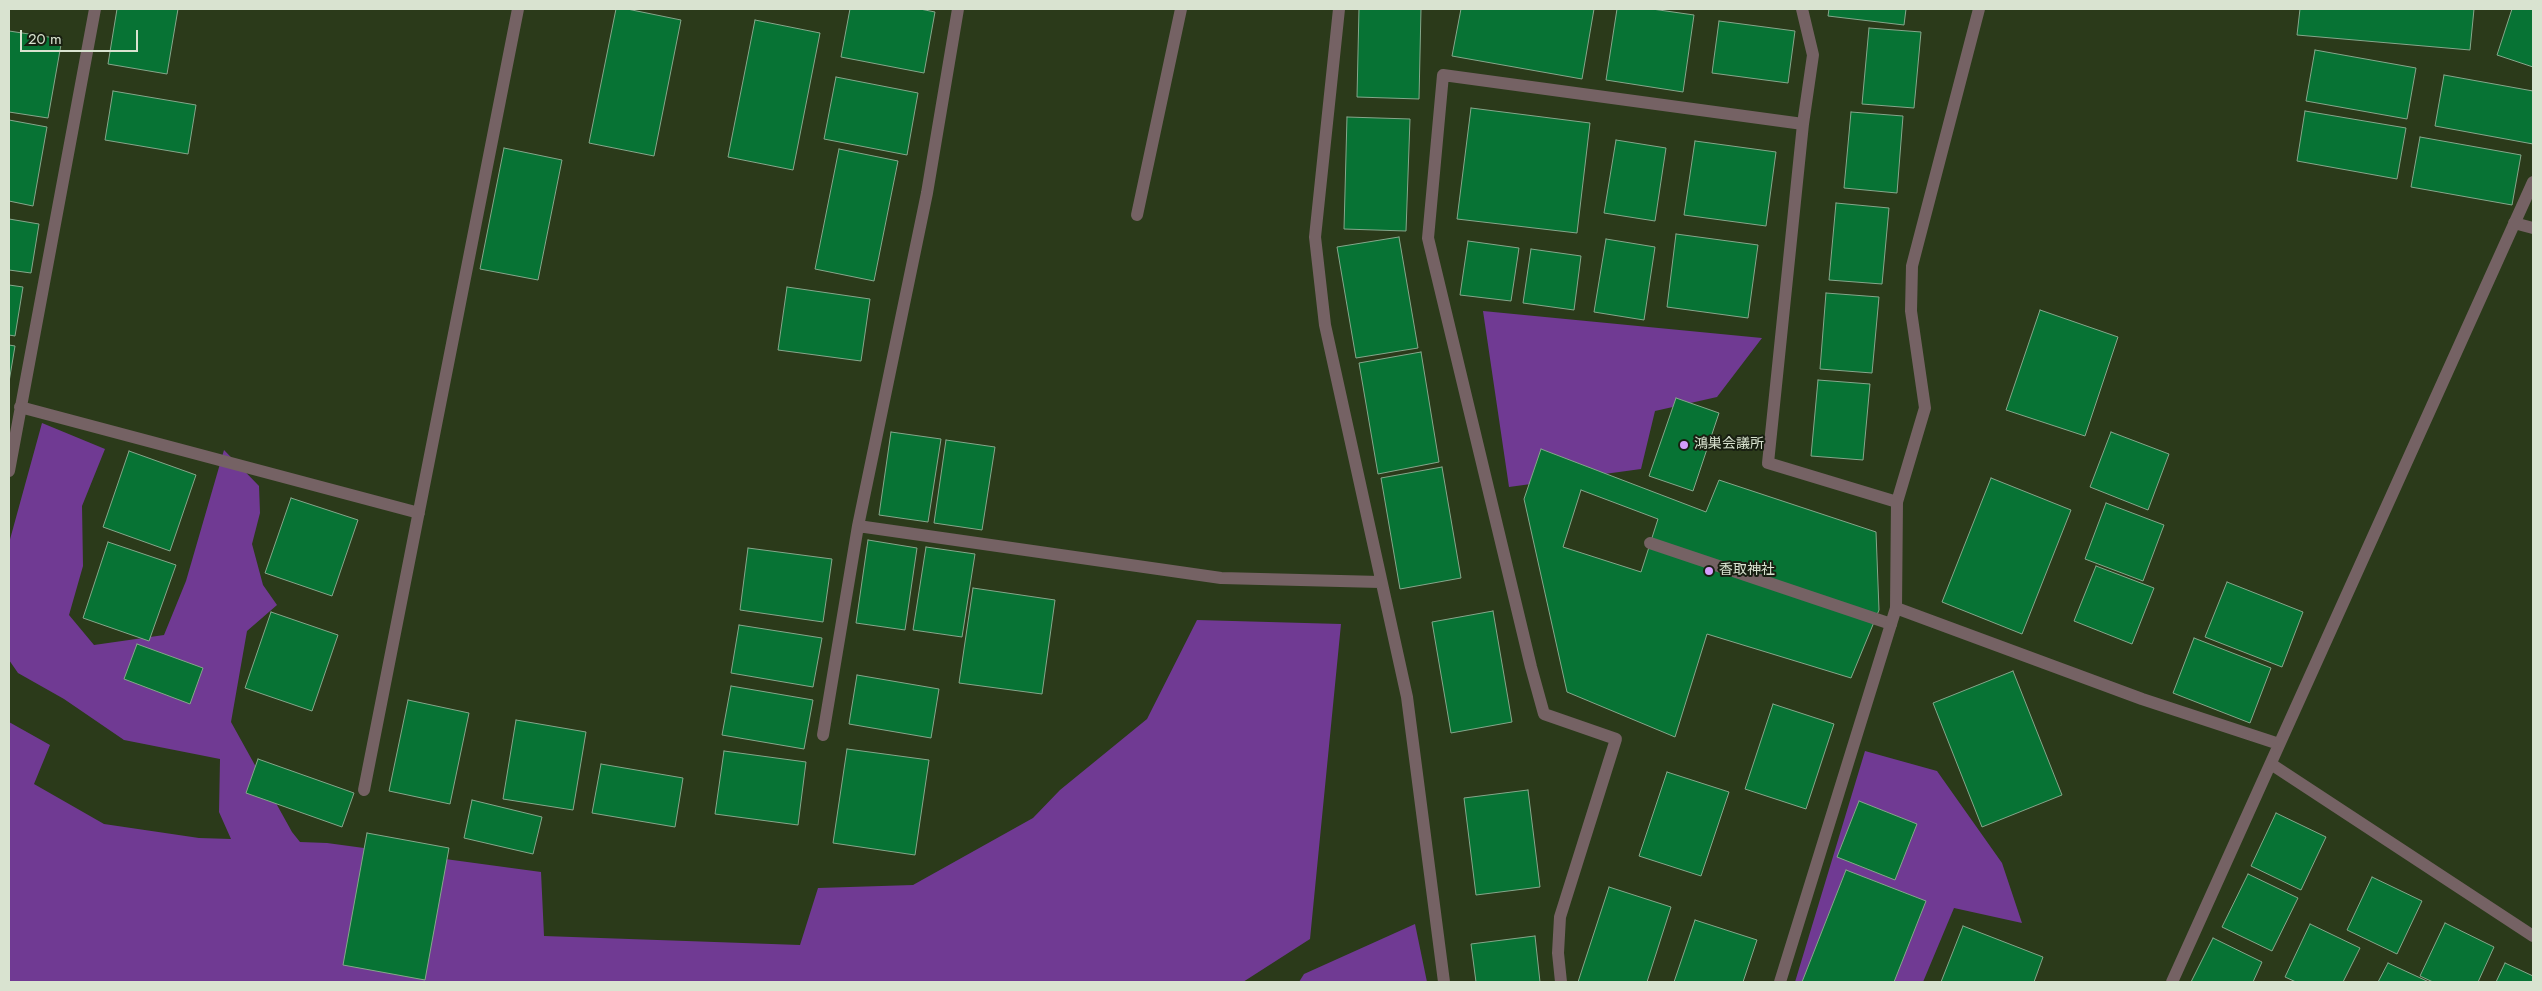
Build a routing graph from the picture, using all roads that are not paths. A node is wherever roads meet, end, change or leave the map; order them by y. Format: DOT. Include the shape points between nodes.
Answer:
graph roads {
  1 [pos="95,9"];
  2 [pos="518,9"];
  3 [pos="958,9"];
  4 [pos="1181,9"];
  5 [pos="1339,9"];
  6 [pos="1802,9"];
  7 [pos="1979,9"];
  8 [pos="1803,124"];
  9 [pos="2533,182"];
  10 [pos="1137,215"];
  11 [pos="2514,223"];
  12 [pos="2533,228"];
  13 [pos="20,407"];
  14 [pos="9,471"];
  15 [pos="1897,502"];
  16 [pos="419,513"];
  17 [pos="858,526"];
  18 [pos="1650,543"];
  19 [pos="1380,582"];
  20 [pos="1896,608"];
  21 [pos="1892,624"];
  22 [pos="823,734"];
  23 [pos="2279,744"];
  24 [pos="2271,764"];
  25 [pos="364,790"];
  26 [pos="2533,936"];
  27 [pos="1444,982"];
  28 [pos="1562,982"];
  29 [pos="1780,982"];
  30 [pos="2172,982"];
  1 -- 13 [label="street"];
  2 -- 16 [label="street"];
  3 -- 17 [label="street" via="927,193"];
  4 -- 10 [label="street"];
  5 -- 19 [label="street" via="1315,237 1325,325"];
  6 -- 8 [label="street" via="1813,55"];
  7 -- 15 [label="street" via="1912,266 1911,311 1924,408"];
  8 -- 15 [label="street" via="1768,463"];
  8 -- 28 [label="street" via="1443,75 1428,238 1544,714 1616,739 1560,917 1558,953"];
  9 -- 11 [label="street"];
  11 -- 12 [label="street"];
  11 -- 23 [label="street"];
  13 -- 14 [label="street"];
  13 -- 16 [label="street"];
  15 -- 20 [label="street"];
  16 -- 25 [label="street"];
  17 -- 19 [label="street" via="1221,578"];
  17 -- 22 [label="street"];
  18 -- 21 [label="street"];
  19 -- 27 [label="street" via="1407,697"];
  20 -- 21 [label="street"];
  20 -- 23 [label="street" via="2142,699"];
  21 -- 29 [label="street"];
  23 -- 24 [label="street"];
  24 -- 26 [label="street"];
  24 -- 30 [label="street"];
}
